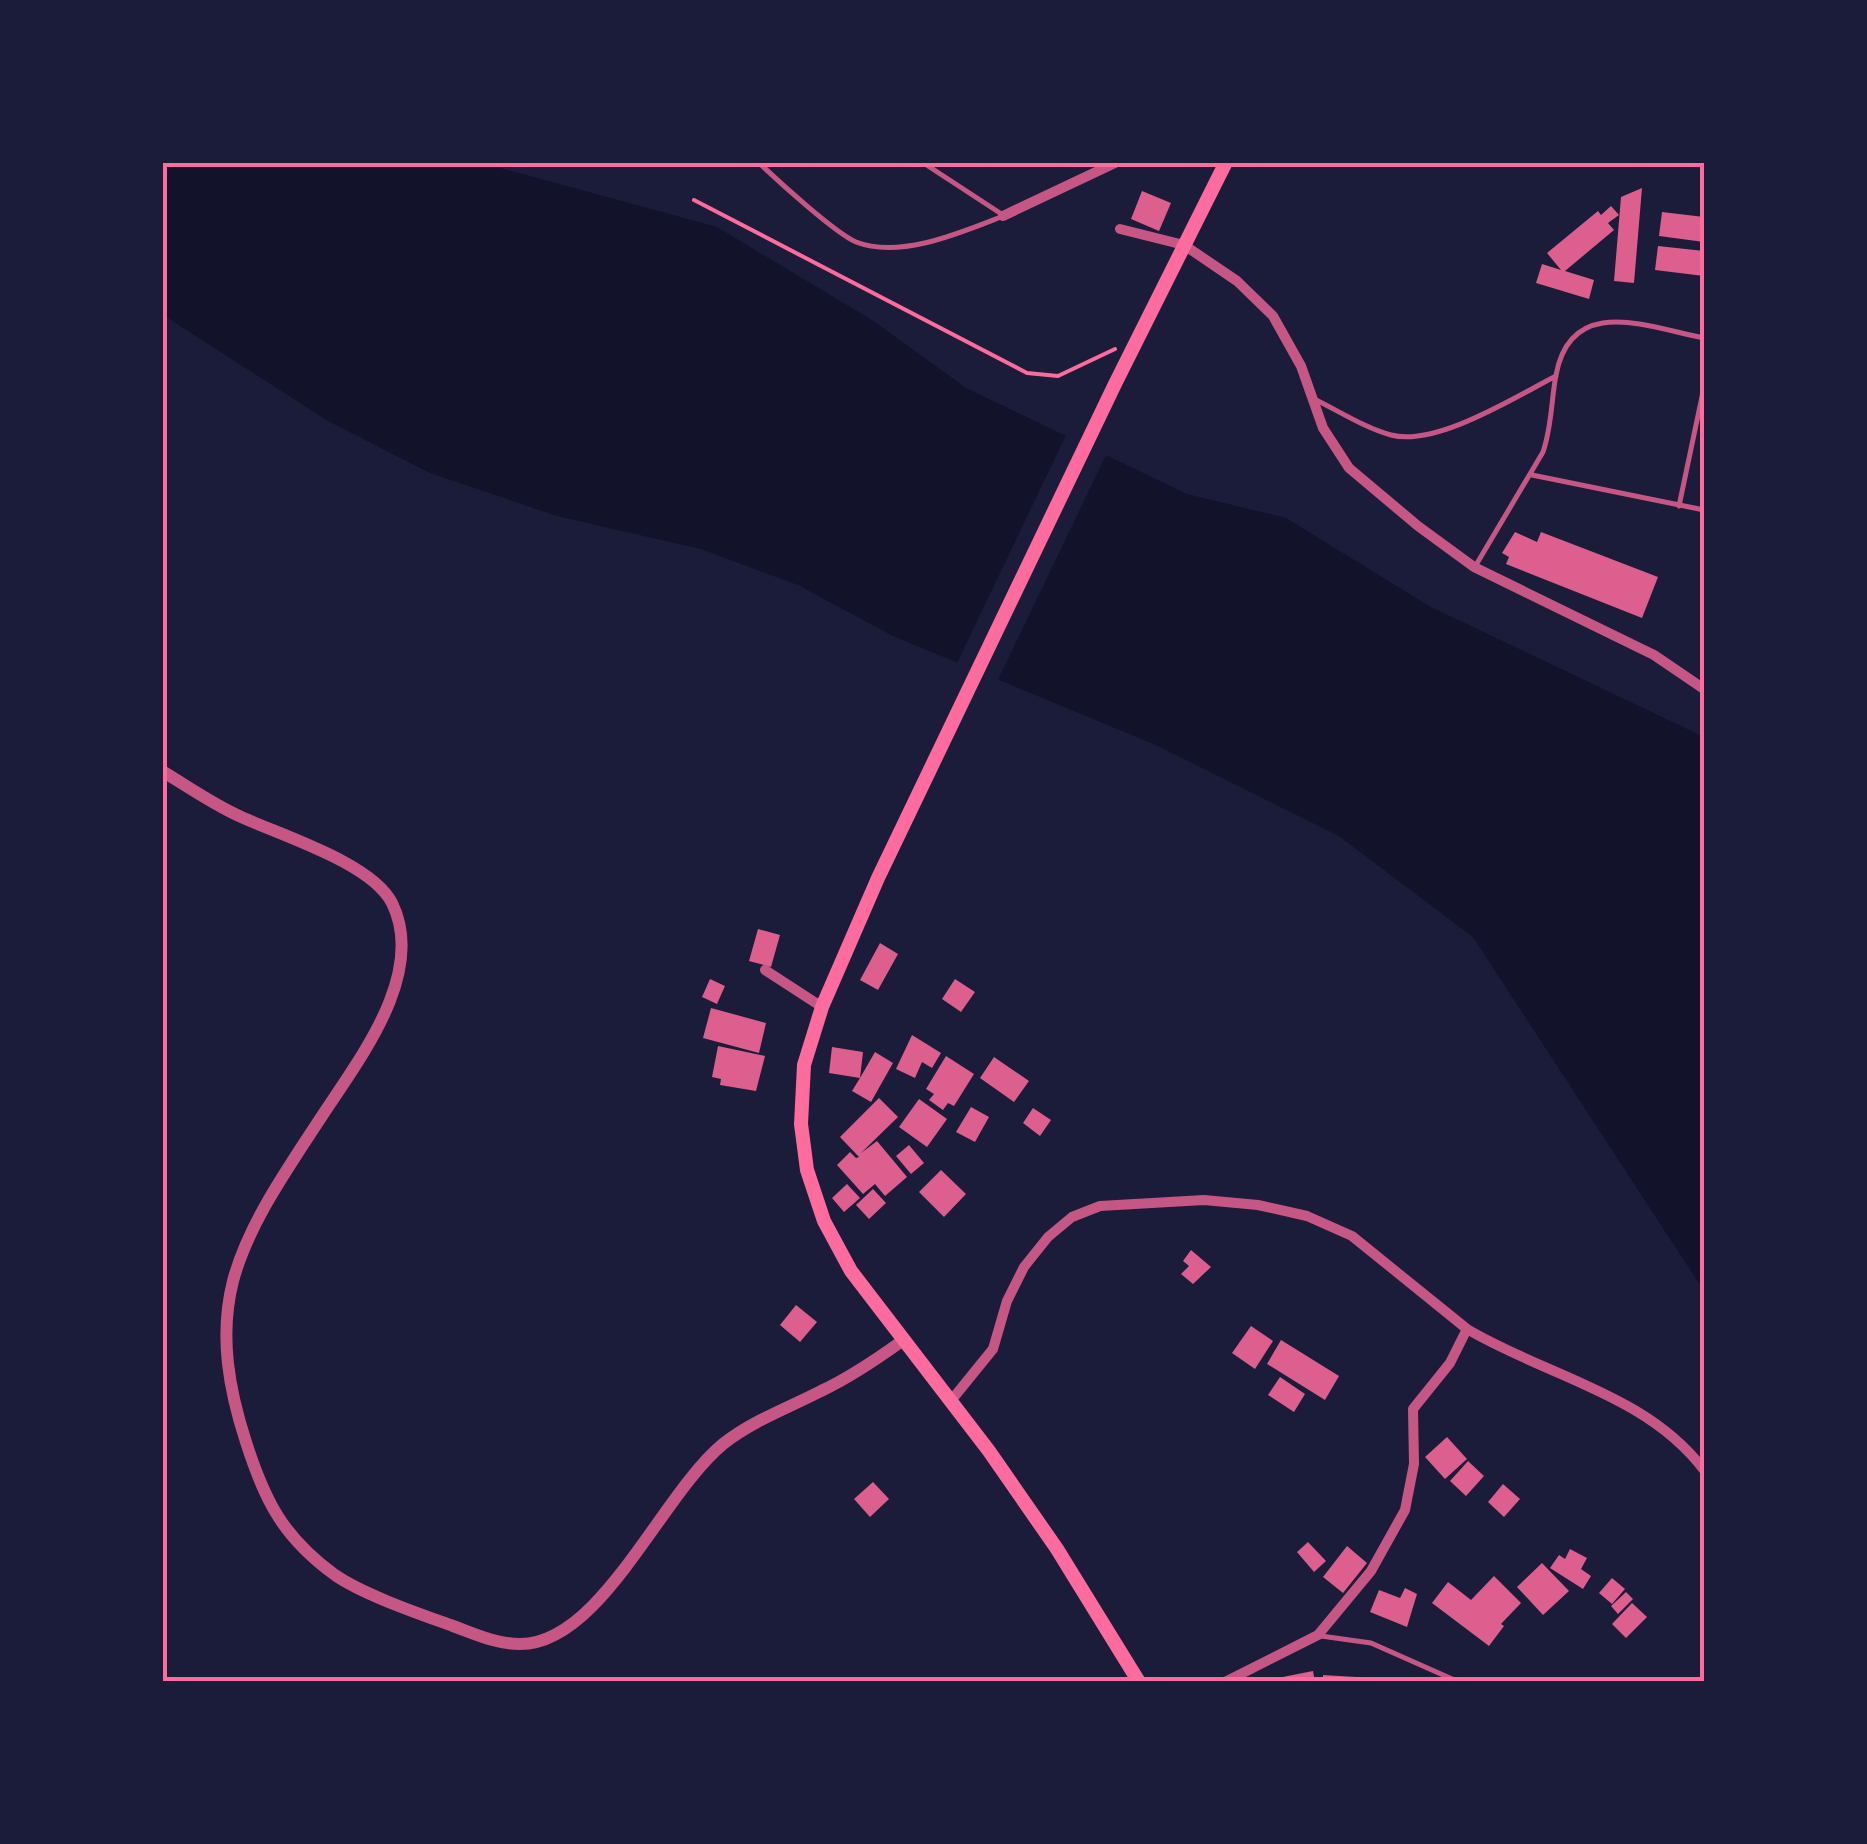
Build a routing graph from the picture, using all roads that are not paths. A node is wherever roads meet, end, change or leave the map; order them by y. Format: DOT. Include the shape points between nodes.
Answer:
graph roads {
  1 [pos="758,162"];
  2 [pos="922,162"];
  3 [pos="1117,162"];
  4 [pos="1226,162"];
  5 [pos="1004,216"];
  6 [pos="1120,229"];
  7 [pos="1184,244"];
  8 [pos="1704,338"];
  9 [pos="1556,376"];
  10 [pos="1704,386"];
  11 [pos="1312,398"];
  12 [pos="1532,475"];
  13 [pos="1679,506"];
  14 [pos="1704,510"];
  15 [pos="1474,567"];
  16 [pos="1704,689"];
  17 [pos="162,772"];
  18 [pos="765,970"];
  19 [pos="822,1007"];
  20 [pos="1467,1330"];
  21 [pos="902,1341"];
  22 [pos="950,1402"];
  23 [pos="1704,1470"];
  24 [pos="1318,1635"];
  25 [pos="1139,1682"];
  26 [pos="1225,1682"];
  27 [pos="1459,1682"];
  1 -- 5 [label="lane" via="854,241 926,241"];
  2 -- 5 [label="lane"];
  3 -- 5 [label="street"];
  4 -- 7 [label="main road"];
  6 -- 7 [label="street"];
  7 -- 11 [label="street" via="1273,316"];
  7 -- 19 [label="main road"];
  8 -- 9 [label="lane" via="1613,321 1591,324 1573,335"];
  9 -- 11 [label="lane" via="1424,436 1393,436"];
  9 -- 12 [label="lane" via="1550,432"];
  10 -- 13 [label="lane"];
  11 -- 15 [label="street" via="1349,468"];
  12 -- 13 [label="lane"];
  12 -- 15 [label="lane"];
  13 -- 14 [label="lane"];
  15 -- 16 [label="street" via="1654,655"];
  17 -- 21 [label="street" via="231,812 356,867 393,904 399,934 387,1008 248,1241 227,1320 228,1388 248,1448 267,1498 312,1558 342,1580 495,1642 542,1642 583,1618 606,1594 663,1511 720,1446"];
  18 -- 19 [label="street"];
  19 -- 21 [label="main road" via="804,1066 801,1124 808,1170 850,1270"];
  20 -- 22 [label="street" via="1352,1236 1306,1216 1204,1200 1100,1206 1072,1217 1024,1267 993,1348"];
  20 -- 23 [label="street" via="1624,1402 1684,1442"];
  20 -- 24 [label="street" via="1414,1409 1405,1510 1371,1571"];
  21 -- 22 [label="main road"];
  22 -- 25 [label="main road" via="1057,1549"];
  24 -- 26 [label="street"];
  24 -- 27 [label="lane" via="1370,1644"];
}
